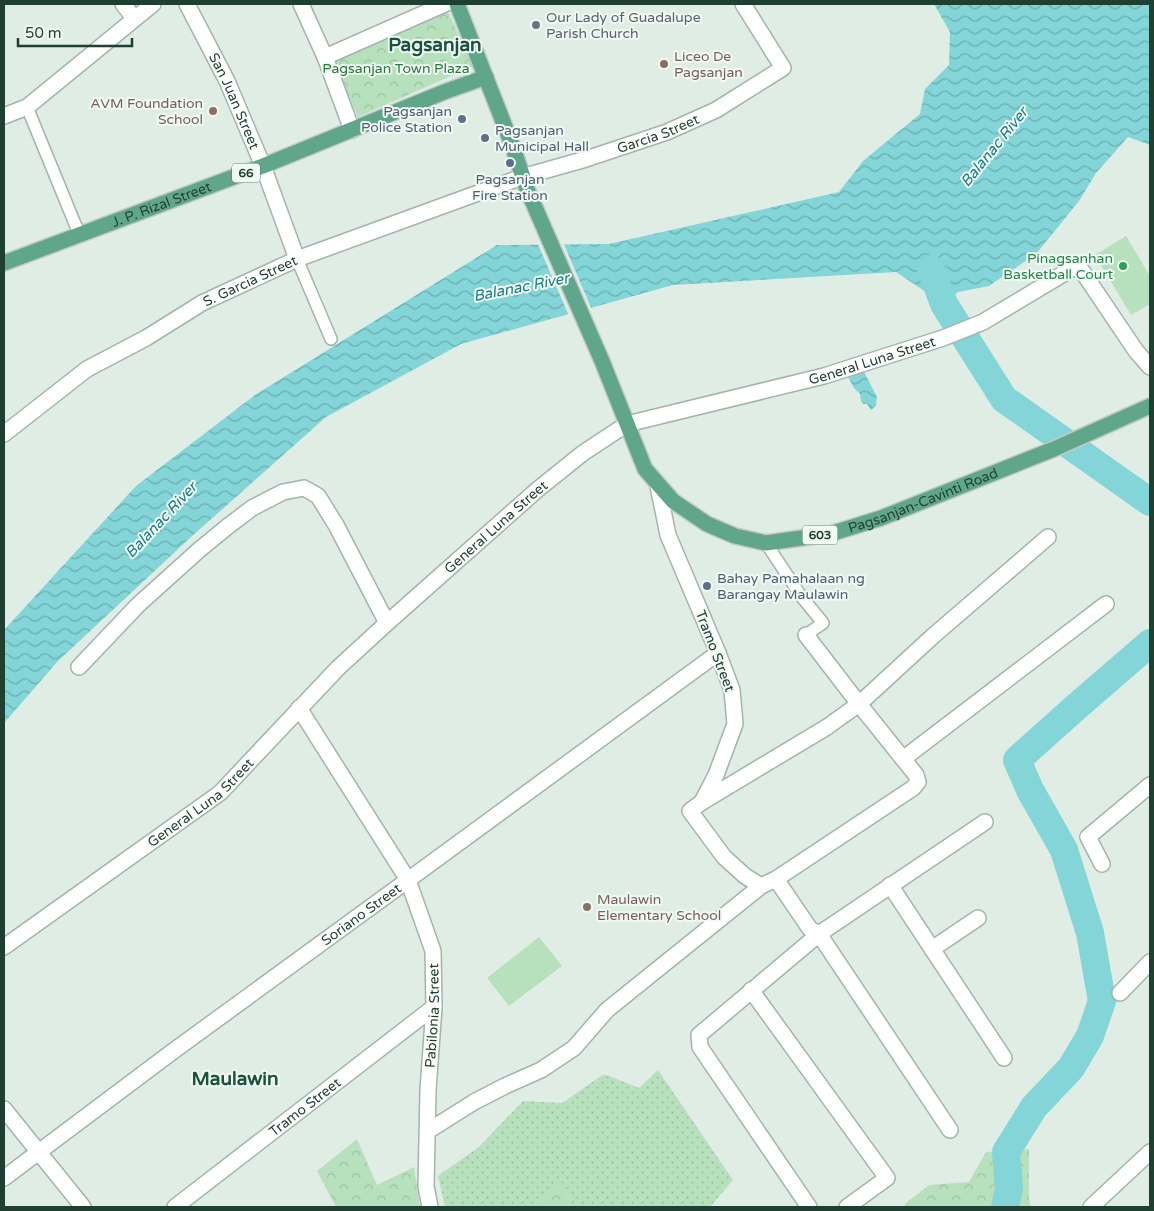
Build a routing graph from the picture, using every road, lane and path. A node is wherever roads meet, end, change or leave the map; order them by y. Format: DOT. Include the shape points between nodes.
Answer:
graph roads {
  1 [pos="123,4"];
  2 [pos="153,4"];
  3 [pos="187,4"];
  4 [pos="301,4"];
  5 [pos="444,4"];
  6 [pos="457,4"];
  7 [pos="743,4"];
  8 [pos="134,18"];
  9 [pos="325,57"];
  10 [pos="486,77"];
  11 [pos="27,107"];
  12 [pos="4,116"];
  13 [pos="352,130"];
  14 [pos="263,166"];
  15 [pos="525,183"];
  16 [pos="80,236"];
  17 [pos="297,259"];
  18 [pos="4,263"];
  19 [pos="330,338"];
  20 [pos="1150,367"];
  21 [pos="1150,406"];
  22 [pos="627,424"];
  23 [pos="4,434"];
  24 [pos="658,486"];
  25 [pos="1048,537"];
  26 [pos="766,543"];
  27 [pos="1106,604"];
  28 [pos="387,623"];
  29 [pos="806,635"];
  30 [pos="718,653"];
  31 [pos="79,667"];
  32 [pos="859,704"];
  33 [pos="299,708"];
  34 [pos="903,759"];
  35 [pos="1150,785"];
  36 [pos="696,806"];
  37 [pos="985,822"];
  38 [pos="1102,864"];
  39 [pos="776,879"];
  40 [pos="408,880"];
  41 [pos="890,885"];
  42 [pos="761,886"];
  43 [pos="978,918"];
  44 [pos="819,934"];
  45 [pos="4,947"];
  46 [pos="932,949"];
  47 [pos="1150,962"];
  48 [pos="751,990"];
  49 [pos="1120,993"];
  50 [pos="434,1008"];
  51 [pos="1004,1058"];
  52 [pos="4,1109"];
  53 [pos="950,1130"];
  54 [pos="428,1131"];
  55 [pos="38,1152"];
  56 [pos="1150,1152"];
  57 [pos="4,1178"];
  58 [pos="82,1207"];
  59 [pos="176,1207"];
  60 [pos="430,1207"];
  61 [pos="809,1207"];
  62 [pos="847,1207"];
  63 [pos="1091,1207"];
  1 -- 8 [label="street"];
  2 -- 8 [label="street"];
  3 -- 14 [label="street, San Juan Street" via="227,81"];
  4 -- 9 [label="street"];
  5 -- 9 [label="street"];
  6 -- 10 [label="main road"];
  7 -- 15 [label="street, Garcia Street" via="783,68 716,110 667,132"];
  8 -- 11 [label="street"];
  9 -- 13 [label="street"];
  10 -- 13 [label="main road, J. P. Rizal Street / 66"];
  10 -- 15 [label="main road, 603"];
  11 -- 12 [label="street"];
  11 -- 16 [label="street"];
  13 -- 14 [label="main road, J. P. Rizal Street / 66"];
  14 -- 16 [label="main road, J. P. Rizal Street / 66"];
  14 -- 17 [label="street, San Juan Street"];
  15 -- 17 [label="street, S. Garcia Street"];
  15 -- 22 [label="main road, Pagsanjan-Cavinti Road / 603"];
  16 -- 18 [label="main road, J. P. Rizal Street / 66"];
  17 -- 19 [label="street, San Juan Street"];
  17 -- 23 [label="street, S. Garcia Street" via="202,304 87,369"];
  20 -- 22 [label="street, General Luna Street" via="1078,265 983,322 943,338 824,376"];
  21 -- 26 [label="main road, Pagsanjan-Cavinti Road / 603" via="1054,449 881,518 830,534"];
  22 -- 24 [label="main road, Pagsanjan-Cavinti Road / 603" via="645,469"];
  22 -- 28 [label="street, General Luna Street" via="583,452"];
  24 -- 26 [label="main road, Pagsanjan-Cavinti Road / 603" via="673,501 707,524 735,536"];
  24 -- 30 [label="street, Tramo Street" via="668,535"];
  25 -- 32 [label="street"];
  26 -- 29 [label="street" via="823,623"];
  27 -- 34 [label="street"];
  28 -- 31 [label="street" via="336,525 318,496 304,488 283,492 252,508 227,527 138,606"];
  28 -- 33 [label="street, General Luna Street"];
  29 -- 32 [label="street"];
  30 -- 36 [label="street, Tramo Street" via="732,690 735,724 716,775"];
  30 -- 40 [label="street, Soriano Street"];
  32 -- 34 [label="street"];
  32 -- 36 [label="street" via="827,727"];
  33 -- 40 [label="street, Pabilonia Street"];
  33 -- 45 [label="street, General Luna Street" via="220,793"];
  34 -- 39 [label="street" via="916,775 916,785"];
  35 -- 38 [label="street" via="1088,837"];
  36 -- 42 [label="street" via="724,857"];
  37 -- 41 [label="street"];
  39 -- 42 [label="street"];
  39 -- 44 [label="street" via="810,929"];
  40 -- 50 [label="street, Pabilonia Street" via="434,951"];
  40 -- 55 [label="street, Soriano Street"];
  41 -- 44 [label="street"];
  41 -- 46 [label="street"];
  42 -- 54 [label="street" via="607,1010 574,1048 541,1070 474,1102"];
  43 -- 46 [label="street"];
  44 -- 48 [label="street"];
  44 -- 53 [label="street"];
  46 -- 51 [label="street"];
  47 -- 49 [label="street"];
  48 -- 61 [label="street" via="699,1035 700,1047"];
  48 -- 62 [label="street" via="887,1178"];
  50 -- 54 [label="street, Pabilonia Street"];
  50 -- 59 [label="street, Tramo Street"];
  52 -- 55 [label="street"];
  54 -- 60 [label="street, Pabilonia Street" via="426,1186"];
  55 -- 57 [label="street, Soriano Street"];
  55 -- 58 [label="street"];
  56 -- 63 [label="street"];
}
